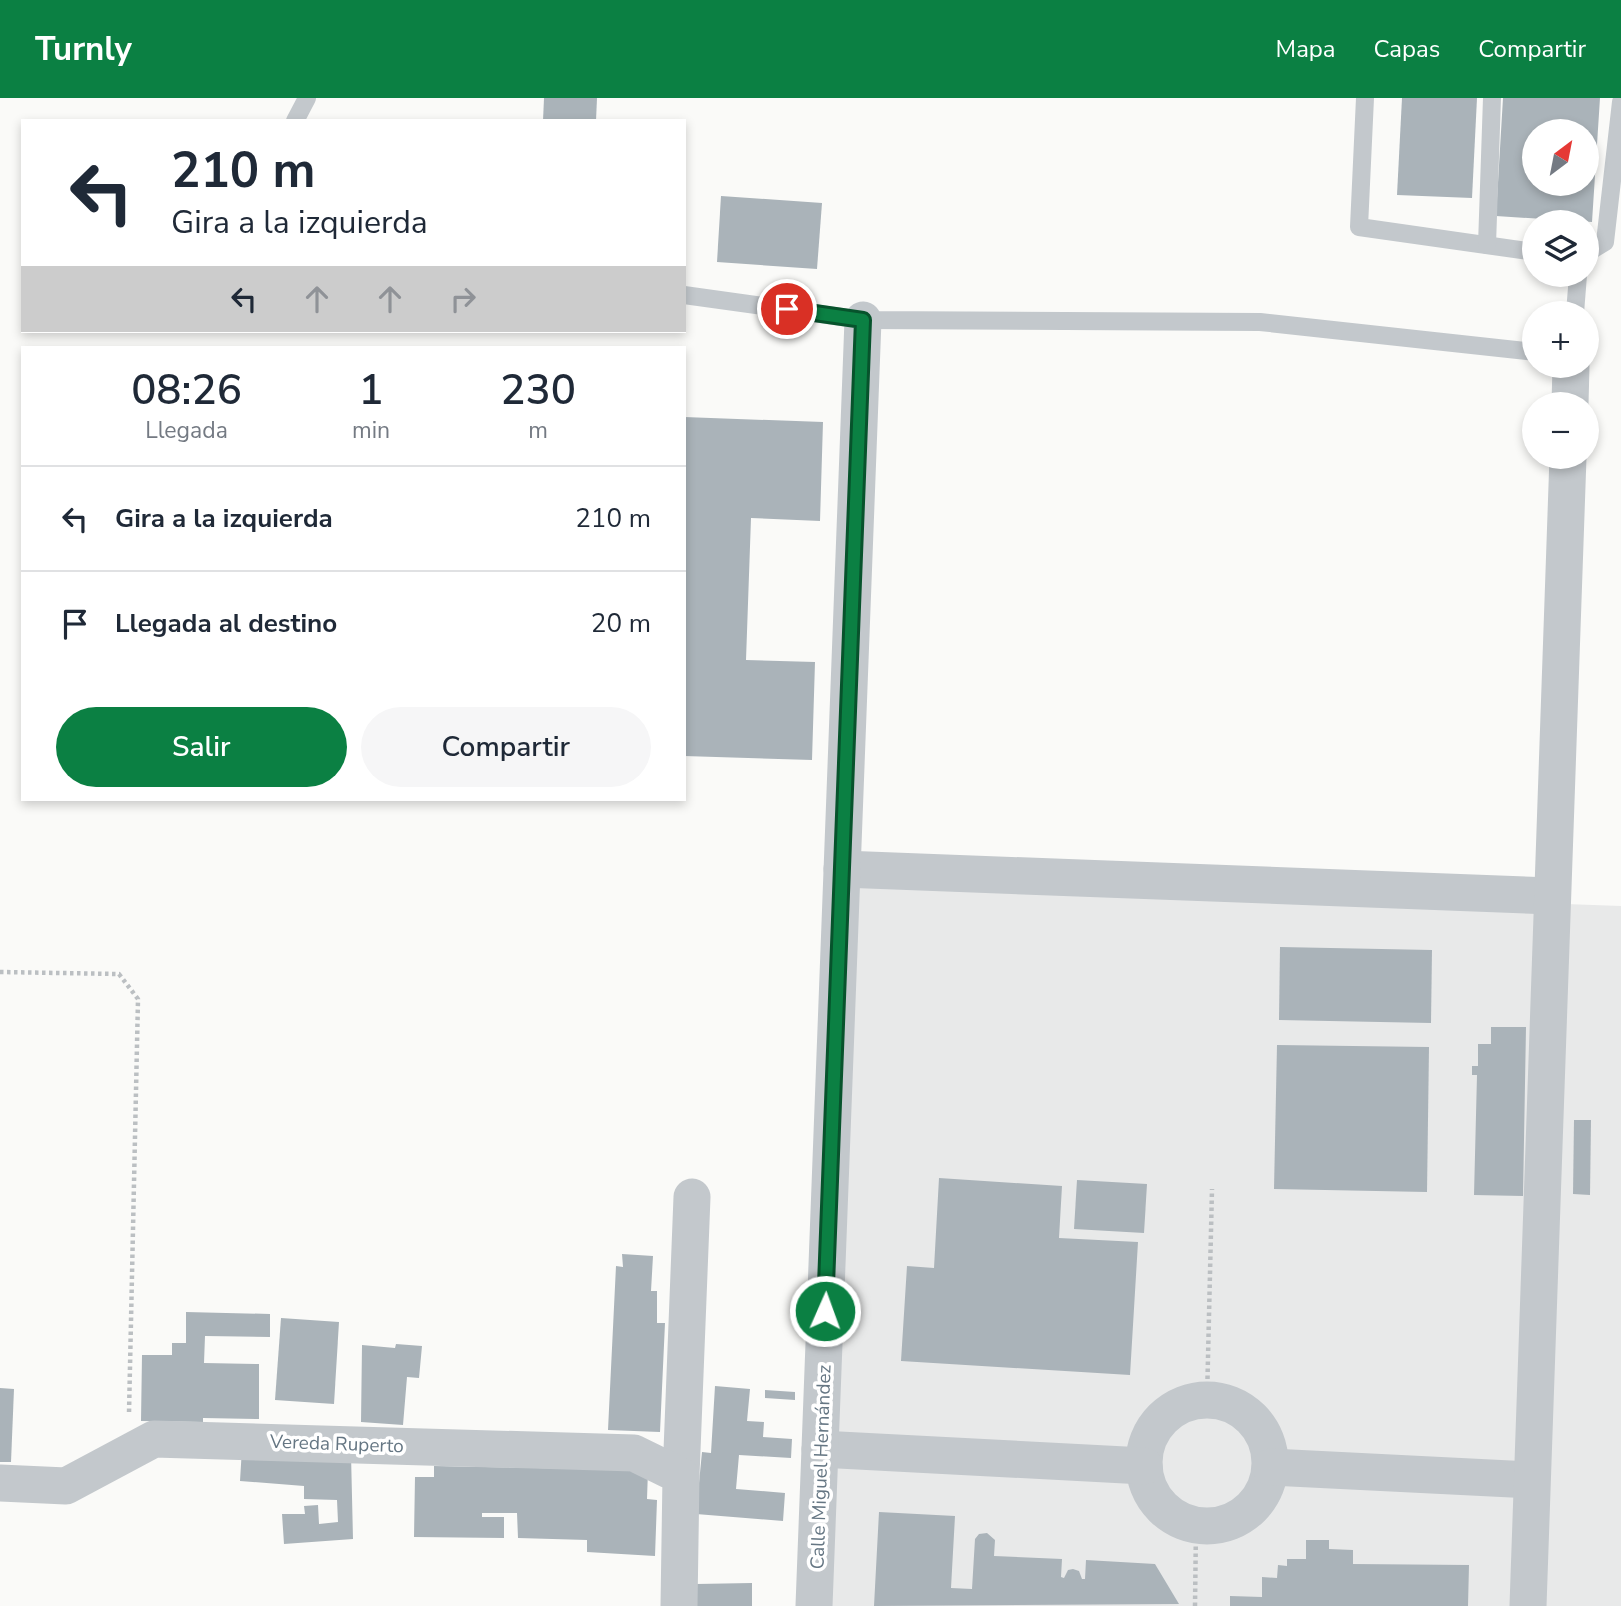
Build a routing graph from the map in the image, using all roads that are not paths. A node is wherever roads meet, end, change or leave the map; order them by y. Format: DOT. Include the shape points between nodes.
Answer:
graph roads {
  1 [pos="307,98"];
  2 [pos="1365,98"];
  3 [pos="1492,98"];
  4 [pos="1621,102"];
  5 [pos="296,119"];
  6 [pos="1487,245"];
  7 [pos="1599,246"];
  8 [pos="1522,250"];
  9 [pos="686,295"];
  10 [pos="863,320"];
  11 [pos="1522,351"];
  12 [pos="1568,469"];
  13 [pos="842,869"];
  14 [pos="1552,896"];
  15 [pos="692,1197"];
  16 [pos="820,1449"];
  17 [pos="1144,1466"];
  18 [pos="1270,1467"];
  19 [pos="681,1476"];
  20 [pos="1531,1480"];
  21 [pos="0,1483"];
  22 [pos="679,1606"];
  23 [pos="814,1606"];
  24 [pos="1528,1606"];
  1 -- 5 [label="lane"];
  2 -- 6 [label="lane" via="1359,227"];
  3 -- 6 [label="lane"];
  4 -- 7 [label="lane" via="1605,242"];
  6 -- 8 [label="lane"];
  9 -- 10 [label="lane"];
  10 -- 11 [label="lane" via="1260,322"];
  10 -- 13 [label="street, Calle Miguel Hernández"];
  12 -- 14 [label="street"];
  13 -- 14 [label="street"];
  13 -- 16 [label="street, Calle Miguel Hernández"];
  14 -- 20 [label="street"];
  15 -- 19 [label="street"];
  16 -- 17 [label="street"];
  16 -- 23 [label="street, Calle Miguel Hernández"];
  17 -- 18 [label="street" via="1160,1505 1176,1519 1196,1526 1218,1526 1238,1519 1266,1488"];
  17 -- 18 [label="street" via="1146,1446 1155,1427 1187,1403 1207,1400 1246,1413 1260,1429"];
  18 -- 20 [label="street"];
  19 -- 21 [label="street, Vereda Ruperto" via="634,1453 154,1439 66,1486"];
  19 -- 22 [label="street"];
  20 -- 24 [label="street"];
}
